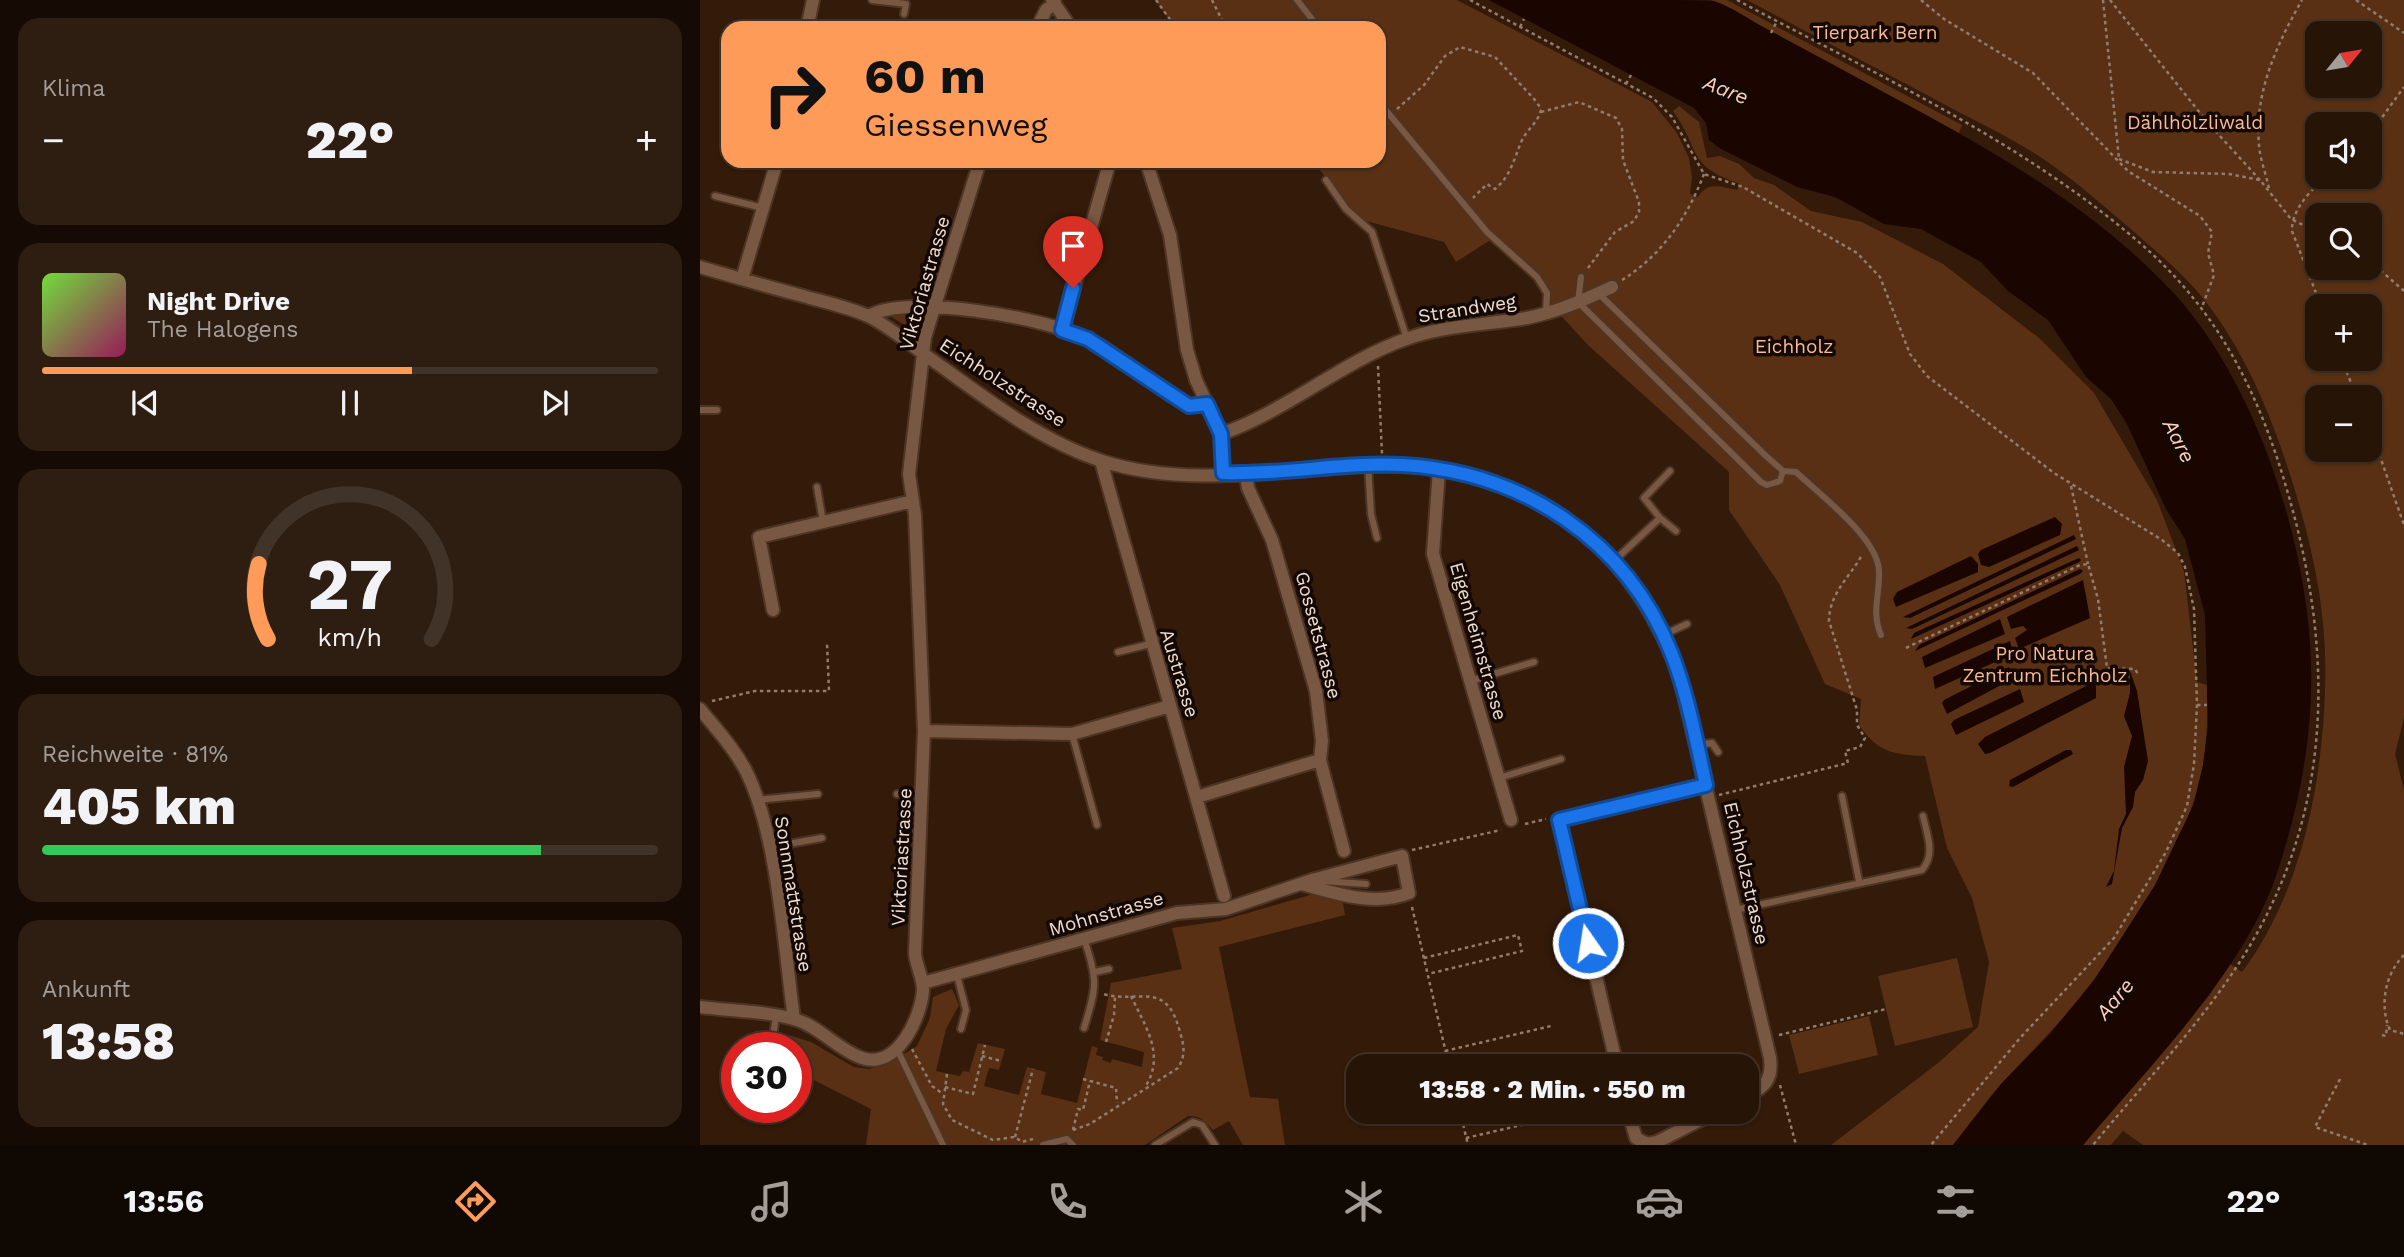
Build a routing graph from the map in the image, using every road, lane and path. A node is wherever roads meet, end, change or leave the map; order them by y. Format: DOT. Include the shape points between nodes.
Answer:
graph roads {
  1 [pos="813,0"];
  2 [pos="872,0"];
  3 [pos="1156,0"];
  4 [pos="1212,0"];
  5 [pos="1297,0"];
  6 [pos="1470,0"];
  7 [pos="1737,0"];
  8 [pos="1921,0"];
  9 [pos="2103,0"];
  10 [pos="2110,0"];
  11 [pos="2302,0"];
  12 [pos="2356,0"];
  13 [pos="1053,2"];
  14 [pos="1926,2"];
  15 [pos="904,14"];
  16 [pos="1524,19"];
  17 [pos="808,21"];
  18 [pos="1040,21"];
  19 [pos="1066,21"];
  20 [pos="1171,21"];
  21 [pos="1222,21"];
  22 [pos="1314,21"];
  23 [pos="1777,21"];
  24 [pos="1520,27"];
  25 [pos="1771,33"];
  26 [pos="2404,33"];
  27 [pos="1631,75"];
  28 [pos="1626,84"];
  29 [pos="2404,87"];
  30 [pos="1386,111"];
  31 [pos="1541,112"];
  32 [pos="1389,115"];
  33 [pos="2382,117"];
  34 [pos="2119,159"];
  35 [pos="775,168"];
  36 [pos="978,168"];
  37 [pos="1108,168"];
  38 [pos="1148,168"];
  39 [pos="1317,168"];
  40 [pos="1704,174"];
  41 [pos="1326,180"];
  42 [pos="2260,180"];
  43 [pos="2313,189"];
  44 [pos="2270,191"];
  45 [pos="715,196"];
  46 [pos="1465,207"];
  47 [pos="763,208"];
  48 [pos="2291,219"];
  49 [pos="2305,226"];
  50 [pos="700,267"];
  51 [pos="2382,272"];
  52 [pos="1581,276"];
  53 [pos="742,279"];
  54 [pos="1612,286"];
  55 [pos="2404,291"];
  56 [pos="1598,293"];
  57 [pos="2316,294"];
  58 [pos="1578,302"];
  59 [pos="935,307"];
  60 [pos="2202,307"];
  61 [pos="1546,313"];
  62 [pos="869,316"];
  63 [pos="1062,330"];
  64 [pos="1407,338"];
  65 [pos="1378,352"];
  66 [pos="923,353"];
  67 [pos="1207,404"];
  68 [pos="700,410"];
  69 [pos="717,410"];
  70 [pos="1221,434"];
  71 [pos="1101,461"];
  72 [pos="2382,462"];
  73 [pos="1368,465"];
  74 [pos="1382,465"];
  75 [pos="1439,469"];
  76 [pos="1670,471"];
  77 [pos="1783,471"];
  78 [pos="1223,473"];
  79 [pos="1246,474"];
  80 [pos="2071,484"];
  81 [pos="817,487"];
  82 [pos="913,501"];
  83 [pos="1660,518"];
  84 [pos="824,524"];
  85 [pos="2404,525"];
  86 [pos="1676,531"];
  87 [pos="1377,538"];
  88 [pos="1868,544"];
  89 [pos="1615,560"];
  90 [pos="2088,564"];
  91 [pos="773,610"];
  92 [pos="1687,624"];
  93 [pos="1663,635"];
  94 [pos="1881,635"];
  95 [pos="827,642"];
  96 [pos="1150,644"];
  97 [pos="1906,648"];
  98 [pos="1118,652"];
  99 [pos="1534,662"];
  100 [pos="2139,676"];
  101 [pos="1470,681"];
  102 [pos="2197,705"];
  103 [pos="2207,705"];
  104 [pos="1170,706"];
  105 [pos="701,713"];
  106 [pos="924,732"];
  107 [pos="1072,734"];
  108 [pos="1697,745"];
  109 [pos="1718,752"];
  110 [pos="1561,759"];
  111 [pos="1320,760"];
  112 [pos="1499,778"];
  113 [pos="1708,791"];
  114 [pos="924,793"];
  115 [pos="818,794"];
  116 [pos="897,794"];
  117 [pos="1842,796"];
  118 [pos="1197,797"];
  119 [pos="758,800"];
  120 [pos="1923,816"];
  121 [pos="1559,820"];
  122 [pos="1516,824"];
  123 [pos="1097,825"];
  124 [pos="822,838"];
  125 [pos="769,847"];
  126 [pos="1345,851"];
  127 [pos="1402,856"];
  128 [pos="1859,881"];
  129 [pos="1306,882"];
  130 [pos="1366,884"];
  131 [pos="1409,893"];
  132 [pos="1224,896"];
  133 [pos="1735,910"];
  134 [pos="1084,939"];
  135 [pos="2404,956"];
  136 [pos="1424,958"];
  137 [pos="1108,969"];
  138 [pos="1096,972"];
  139 [pos="1428,974"];
  140 [pos="957,975"];
  141 [pos="923,983"];
  142 [pos="1095,993"];
  143 [pos="1131,996"];
  144 [pos="1115,997"];
  145 [pos="700,1007"];
  146 [pos="1886,1009"];
  147 [pos="776,1017"];
  148 [pos="794,1019"];
  149 [pos="2387,1025"];
  150 [pos="1551,1026"];
  151 [pos="1084,1028"];
  152 [pos="961,1029"];
  153 [pos="774,1032"];
  154 [pos="2404,1034"];
  155 [pos="2382,1035"];
  156 [pos="1766,1039"];
  157 [pos="1106,1042"];
  158 [pos="900,1045"];
  159 [pos="985,1045"];
  160 [pos="1446,1051"];
  161 [pos="1447,1054"];
  162 [pos="1614,1054"];
  163 [pos="982,1056"];
  164 [pos="1001,1062"];
  165 [pos="1033,1069"];
  166 [pos="1772,1070"];
  167 [pos="947,1074"];
  168 [pos="1083,1079"];
  169 [pos="2340,1079"];
  170 [pos="1090,1081"];
  171 [pos="945,1087"];
  172 [pos="1759,1089"];
  173 [pos="1143,1090"];
  174 [pos="943,1094"];
  175 [pos="1117,1104"];
  176 [pos="1462,1124"];
  177 [pos="1526,1124"];
  178 [pos="1632,1124"];
  179 [pos="1692,1124"];
  180 [pos="1014,1137"];
  181 [pos="1466,1138"];
  182 [pos="1035,1139"];
  183 [pos="943,1145"];
  184 [pos="1043,1145"];
  185 [pos="1073,1145"];
  186 [pos="1155,1145"];
  187 [pos="1215,1145"];
  188 [pos="1468,1145"];
  189 [pos="1796,1145"];
  190 [pos="1931,1145"];
  191 [pos="2093,1145"];
  192 [pos="2368,1145"];
  1 -- 17 [label="street"];
  2 -- 15 [label="lane" via="906,4"];
  3 -- 20 [label="path"];
  4 -- 21 [label="path"];
  5 -- 22 [label="lane"];
  6 -- 24 [label="path"];
  7 -- 23 [label="path"];
  8 -- 14 [label="path"];
  9 -- 34 [label="path"];
  10 -- 42 [label="path"];
  11 -- 44 [label="path" via="2282,35 2264,84 2259,145"];
  12 -- 26 [label="path"];
  13 -- 18 [label="street"];
  13 -- 19 [label="street"];
  14 -- 34 [label="path" via="1944,19 2033,73"];
  16 -- 24 [label="path"];
  23 -- 25 [label="path"];
  23 -- 60 [label="path" via="1968,122 2052,175 2136,239"];
  24 -- 28 [label="path"];
  27 -- 28 [label="path"];
  28 -- 40 [label="path" via="1661,105"];
  29 -- 33 [label="path"];
  30 -- 32 [label="lane"];
  31 -- 32 [label="path" via="1495,57 1460,47 1445,56 1424,85"];
  31 -- 46 [label="path" via="1500,185 1495,189 1488,184"];
  31 -- 52 [label="path" via="1579,102 1616,118 1622,129 1623,160 1639,212 1634,221 1615,232"];
  32 -- 46 [label="lane"];
  34 -- 42 [label="path" via="2153,172 2229,174"];
  34 -- 60 [label="path" via="2136,177 2200,216 2212,232 2208,253 2214,275"];
  35 -- 47 [label="street"];
  36 -- 59 [label="street, Viktoriastrasse"];
  37 -- 63 [label="street"];
  38 -- 67 [label="street" via="1170,235 1187,350"];
  39 -- 41 [label="path"];
  40 -- 54 [label="path" via="1660,251"];
  40 -- 80 [label="path" via="1742,187 1869,263 1888,292 1918,366"];
  41 -- 64 [label="lane" via="1346,209 1372,232"];
  42 -- 44 [label="path"];
  43 -- 48 [label="path"];
  44 -- 48 [label="path"];
  45 -- 47 [label="lane"];
  46 -- 61 [label="lane" via="1537,277 1547,293"];
  47 -- 53 [label="street"];
  48 -- 49 [label="path"];
  48 -- 57 [label="path"];
  50 -- 53 [label="street, Eichholzstrasse"];
  51 -- 55 [label="path"];
  52 -- 58 [label="lane"];
  53 -- 62 [label="street, Eichholzstrasse"];
  54 -- 56 [label="street, Strandweg"];
  56 -- 58 [label="street, Strandweg"];
  56 -- 77 [label="lane"];
  58 -- 61 [label="street, Strandweg"];
  58 -- 77 [label="lane" via="1761,482 1774,485"];
  59 -- 62 [label="street" via="889,307"];
  59 -- 63 [label="street"];
  59 -- 66 [label="street, Viktoriastrasse"];
  60 -- 191 [label="path" via="2252,390 2278,459 2305,555 2319,658 2312,765 2286,871 2247,952 2169,1056"];
  61 -- 64 [label="street, Strandweg" via="1448,327"];
  62 -- 66 [label="street, Eichholzstrasse"];
  63 -- 67 [label="street" via="1088,339 1189,406"];
  64 -- 65 [label="street, Strandweg"];
  65 -- 70 [label="street, Strandweg" via="1267,415"];
  65 -- 74 [label="path"];
  66 -- 71 [label="street, Eichholzstrasse" via="1001,408"];
  66 -- 82 [label="street, Viktoriastrasse" via="909,474"];
  67 -- 70 [label="street"];
  68 -- 69 [label="lane"];
  70 -- 78 [label="street"];
  71 -- 78 [label="street, Eichholzstrasse" via="1147,470"];
  71 -- 96 [label="street, Austrasse"];
  72 -- 85 [label="path"];
  73 -- 74 [label="street, Eichholzstrasse"];
  73 -- 79 [label="street, Eichholzstrasse"];
  73 -- 87 [label="lane"];
  74 -- 75 [label="street, Eichholzstrasse"];
  75 -- 89 [label="street, Eichholzstrasse" via="1483,479 1552,509"];
  75 -- 101 [label="street, Eigenheimstrasse" via="1432,548"];
  76 -- 83 [label="lane" via="1644,498"];
  77 -- 88 [label="lane" via="1796,472"];
  78 -- 79 [label="street, Eichholzstrasse"];
  79 -- 111 [label="street, Gossetstrasse" via="1272,540 1316,691"];
  80 -- 90 [label="path"];
  80 -- 102 [label="path" via="2178,554 2194,609"];
  81 -- 84 [label="lane"];
  82 -- 84 [label="street"];
  82 -- 106 [label="street, Viktoriastrasse"];
  83 -- 86 [label="lane"];
  83 -- 89 [label="lane"];
  84 -- 91 [label="street" via="759,537"];
  88 -- 94 [label="lane" via="1880,570 1874,603"];
  88 -- 113 [label="path" via="1829,608 1857,725 1865,738 1860,747 1845,751 1848,763"];
  89 -- 93 [label="street, Eichholzstrasse"];
  90 -- 97 [label="path"];
  90 -- 100 [label="path" via="2098,599 2107,668 2135,669"];
  92 -- 93 [label="lane"];
  93 -- 108 [label="street, Eichholzstrasse" via="1679,674"];
  95 -- 105 [label="path" via="829,691 738,694 712,701"];
  96 -- 98 [label="lane"];
  96 -- 104 [label="street, Austrasse"];
  99 -- 101 [label="lane"];
  101 -- 112 [label="street, Eigenheimstrasse"];
  102 -- 103 [label="path"];
  102 -- 190 [label="path" via="2187,806 2141,897 2115,937 2020,1038"];
  104 -- 107 [label="street"];
  104 -- 118 [label="street, Austrasse"];
  105 -- 119 [label="street, Sonnmattstrasse" via="737,755"];
  106 -- 107 [label="street"];
  106 -- 114 [label="street, Viktoriastrasse"];
  107 -- 123 [label="lane"];
  108 -- 109 [label="lane" via="1712,743"];
  108 -- 113 [label="street, Eichholzstrasse"];
  110 -- 112 [label="lane"];
  111 -- 118 [label="street"];
  111 -- 126 [label="street, Gossetstrasse"];
  112 -- 122 [label="street, Eigenheimstrasse"];
  113 -- 121 [label="street"];
  113 -- 133 [label="street, Eichholzstrasse"];
  114 -- 116 [label="lane"];
  114 -- 141 [label="street, Viktoriastrasse" via="915,953"];
  115 -- 119 [label="lane"];
  117 -- 128 [label="lane"];
  118 -- 132 [label="street, Austrasse"];
  119 -- 125 [label="street, Sonnmattstrasse"];
  120 -- 128 [label="lane" via="1930,853 1922,870"];
  121 -- 122 [label="path"];
  121 -- 162 [label="street"];
  122 -- 127 [label="path"];
  124 -- 125 [label="lane"];
  125 -- 148 [label="street, Sonnmattstrasse"];
  127 -- 129 [label="street, Mohnstrasse"];
  127 -- 131 [label="street"];
  128 -- 133 [label="lane"];
  129 -- 130 [label="lane"];
  129 -- 131 [label="street" via="1351,897 1393,900"];
  129 -- 134 [label="street, Mohnstrasse" via="1227,909 1177,913"];
  131 -- 136 [label="path"];
  133 -- 156 [label="street, Eichholzstrasse"];
  134 -- 138 [label="lane"];
  134 -- 140 [label="street, Mohnstrasse"];
  135 -- 149 [label="path" via="2394,965 2386,990 2383,1015"];
  136 -- 139 [label="path"];
  136 -- 139 [label="path" via="1518,935 1522,951"];
  137 -- 138 [label="lane"];
  138 -- 142 [label="lane"];
  139 -- 160 [label="path"];
  140 -- 141 [label="street, Mohnstrasse"];
  140 -- 152 [label="lane" via="966,1010"];
  141 -- 158 [label="street" via="920,1004"];
  142 -- 144 [label="path"];
  142 -- 151 [label="lane"];
  143 -- 144 [label="path"];
  143 -- 173 [label="path" via="1154,1046 1151,1078"];
  143 -- 173 [label="path" via="1157,996 1168,1004 1185,1049 1178,1069"];
  144 -- 157 [label="path"];
  145 -- 147 [label="street"];
  146 -- 156 [label="path"];
  147 -- 148 [label="street"];
  147 -- 153 [label="lane"];
  148 -- 158 [label="street" via="866,1059 880,1058"];
  149 -- 154 [label="path"];
  149 -- 155 [label="path" via="2386,1036"];
  150 -- 160 [label="path"];
  156 -- 166 [label="street, Eichholzstrasse"];
  158 -- 174 [label="path" via="914,1051 932,1086"];
  158 -- 183 [label="lane"];
  159 -- 163 [label="path"];
  160 -- 161 [label="path"];
  163 -- 164 [label="path"];
  163 -- 171 [label="path" via="972,1094"];
  165 -- 180 [label="path"];
  166 -- 172 [label="street"];
  166 -- 189 [label="path" via="1782,1088"];
  167 -- 171 [label="path"];
  168 -- 170 [label="path"];
  169 -- 192 [label="path" via="2315,1127"];
  170 -- 175 [label="path" via="1116,1088"];
  170 -- 175 [label="path" via="1073,1130"];
  171 -- 174 [label="path"];
  173 -- 175 [label="path"];
  174 -- 180 [label="path" via="952,1120 993,1140"];
  176 -- 181 [label="path"];
  177 -- 181 [label="path"];
  178 -- 179 [label="street" via="1636,1138 1647,1144"];
  180 -- 182 [label="path" via="1022,1142"];
  181 -- 188 [label="path"];
  184 -- 185 [label="lane" via="1067,1139"];
  186 -- 187 [label="lane" via="1193,1122 1202,1125"];
}
